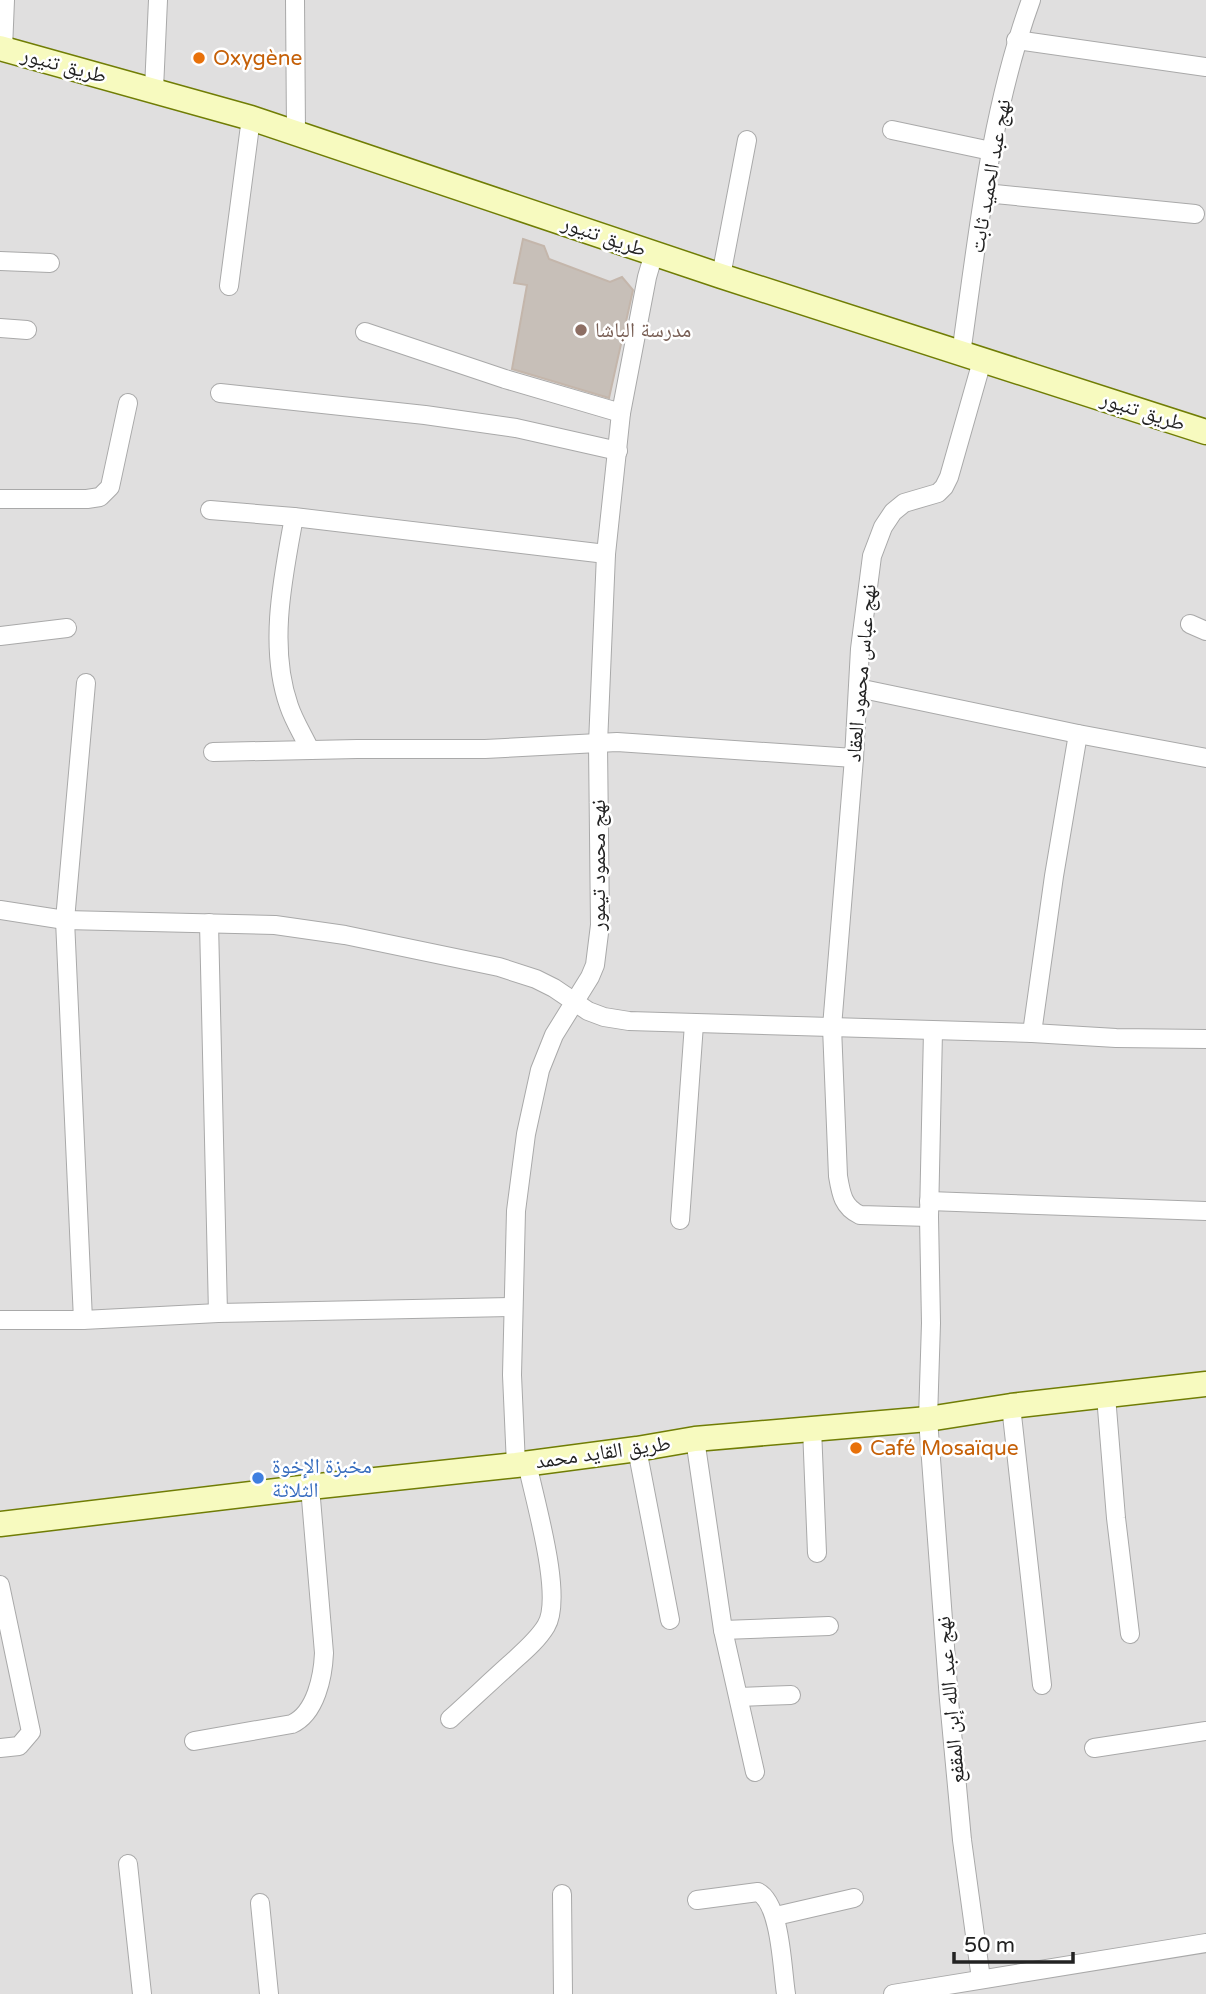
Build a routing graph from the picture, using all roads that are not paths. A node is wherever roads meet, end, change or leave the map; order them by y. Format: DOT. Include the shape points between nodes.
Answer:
graph roads {
  1 [pos="5,0"];
  2 [pos="158,0"];
  3 [pos="295,0"];
  4 [pos="1031,0"];
  5 [pos="1016,40"];
  6 [pos="1,49"];
  7 [pos="1206,67"];
  8 [pos="154,89"];
  9 [pos="251,117"];
  10 [pos="892,130"];
  11 [pos="296,132"];
  12 [pos="747,140"];
  13 [pos="991,151"];
  14 [pos="985,193"];
  15 [pos="1195,214"];
  16 [pos="653,253"];
  17 [pos="0,261"];
  18 [pos="50,263"];
  19 [pos="721,276"];
  20 [pos="229,286"];
  21 [pos="0,328"];
  22 [pos="27,330"];
  23 [pos="365,332"];
  24 [pos="971,358"];
  25 [pos="220,394"];
  26 [pos="128,403"];
  27 [pos="621,413"];
  28 [pos="1206,432"];
  29 [pos="618,451"];
  30 [pos="0,499"];
  31 [pos="210,510"];
  32 [pos="294,517"];
  33 [pos="606,554"];
  34 [pos="67,628"];
  35 [pos="0,636"];
  36 [pos="86,682"];
  37 [pos="858,688"];
  38 [pos="1079,734"];
  39 [pos="598,744"];
  40 [pos="310,750"];
  41 [pos="213,752"];
  42 [pos="854,758"];
  43 [pos="1206,758"];
  44 [pos="0,910"];
  45 [pos="65,920"];
  46 [pos="209,923"];
  47 [pos="573,1001"];
  48 [pos="694,1024"];
  49 [pos="832,1027"];
  50 [pos="933,1031"];
  51 [pos="1032,1034"];
  52 [pos="1206,1039"];
  53 [pos="929,1209"];
  54 [pos="1206,1211"];
  55 [pos="680,1220"];
  56 [pos="512,1307"];
  57 [pos="218,1313"];
  58 [pos="0,1320"];
  59 [pos="83,1320"];
  60 [pos="1206,1384"];
  61 [pos="1106,1396"];
  62 [pos="1011,1406"];
  63 [pos="928,1419"];
  64 [pos="812,1428"];
  65 [pos="695,1439"];
  66 [pos="637,1449"];
  67 [pos="522,1464"];
  68 [pos="310,1487"];
  69 [pos="0,1524"];
  70 [pos="817,1553"];
  71 [pos="0,1585"];
  72 [pos="670,1620"];
  73 [pos="829,1626"];
  74 [pos="723,1630"];
  75 [pos="1130,1634"];
  76 [pos="1042,1685"];
  77 [pos="791,1695"];
  78 [pos="739,1697"];
  79 [pos="450,1719"];
  80 [pos="1206,1731"];
  81 [pos="194,1741"];
  82 [pos="0,1748"];
  83 [pos="1094,1748"];
  84 [pos="755,1772"];
  85 [pos="128,1864"];
  86 [pos="562,1894"];
  87 [pos="854,1898"];
  88 [pos="698,1900"];
  89 [pos="260,1903"];
  90 [pos="776,1916"];
  91 [pos="1206,1943"];
  92 [pos="981,1979"];
  93 [pos="142,1994"];
  94 [pos="269,1994"];
  95 [pos="563,1994"];
  96 [pos="786,1994"];
  97 [pos="893,1994"];
  1 -- 6 [label="street"];
  2 -- 8 [label="street"];
  3 -- 11 [label="street"];
  4 -- 5 [label="street, نهج عبد الحميد ثابت"];
  5 -- 7 [label="street"];
  5 -- 13 [label="street, نهج عبد الحميد ثابت"];
  6 -- 8 [label="main road, طريق تنيور"];
  8 -- 9 [label="main road, طريق تنيور"];
  9 -- 11 [label="main road, طريق تنيور"];
  9 -- 20 [label="street"];
  10 -- 13 [label="street"];
  11 -- 16 [label="main road, طريق تنيور"];
  12 -- 19 [label="street"];
  13 -- 14 [label="street, نهج عبد الحميد ثابت"];
  14 -- 15 [label="street"];
  14 -- 24 [label="street, نهج عبد الحميد ثابت"];
  16 -- 19 [label="main road, طريق تنيور"];
  16 -- 27 [label="street, نهج محمود تيمور"];
  17 -- 18 [label="street"];
  19 -- 24 [label="main road, طريق تنيور"];
  21 -- 22 [label="street"];
  23 -- 27 [label="street"];
  24 -- 28 [label="main road, طريق تنيور"];
  24 -- 37 [label="street, نهج عباس محمود العقاد" via="949,477 938,493 904,503 893,512 873,556"];
  25 -- 29 [label="street" via="516,428"];
  26 -- 30 [label="street" via="110,486 100,497"];
  27 -- 29 [label="street, نهج محمود تيمور"];
  29 -- 33 [label="street, نهج محمود تيمور"];
  31 -- 32 [label="street"];
  32 -- 33 [label="street"];
  32 -- 40 [label="street" via="278,647 289,706"];
  33 -- 39 [label="street, نهج محمود تيمور"];
  34 -- 35 [label="street"];
  36 -- 45 [label="street"];
  37 -- 38 [label="street"];
  37 -- 42 [label="street, نهج عباس محمود العقاد"];
  38 -- 43 [label="street"];
  38 -- 51 [label="street"];
  39 -- 40 [label="street"];
  39 -- 42 [label="street"];
  39 -- 47 [label="street, نهج محمود تيمور" via="600,925 593,971"];
  40 -- 41 [label="street"];
  42 -- 49 [label="street, نهج عباس محمود العقاد"];
  44 -- 45 [label="street"];
  45 -- 46 [label="street"];
  45 -- 59 [label="street"];
  46 -- 47 [label="street" via="275,925 424,950 536,979"];
  46 -- 57 [label="street"];
  47 -- 48 [label="street" via="604,1017"];
  47 -- 56 [label="street, نهج محمود تيمور" via="540,1070 526,1134 516,1211"];
  48 -- 49 [label="street"];
  48 -- 55 [label="street"];
  49 -- 50 [label="street"];
  49 -- 53 [label="street, نهج عباس محمود العقاد" via="838,1175 845,1203 860,1215"];
  50 -- 51 [label="street"];
  50 -- 53 [label="street, نهج عبد الله إبن المقفع"];
  51 -- 52 [label="street"];
  53 -- 54 [label="street, نهج عباس محمود العقاد"];
  53 -- 63 [label="street, نهج عبد الله إبن المقفع"];
  56 -- 57 [label="street"];
  56 -- 67 [label="street, نهج محمود تيمور" via="512,1375"];
  57 -- 59 [label="street"];
  58 -- 59 [label="street"];
  60 -- 61 [label="main road, طريق القايد محمد"];
  61 -- 62 [label="main road, طريق القايد محمد"];
  61 -- 75 [label="street"];
  62 -- 63 [label="main road, طريق القايد محمد"];
  62 -- 76 [label="street"];
  63 -- 64 [label="main road, طريق القايد محمد"];
  63 -- 92 [label="street, نهج عبد الله إبن المقفع" via="958,1801"];
  64 -- 65 [label="main road, طريق القايد محمد"];
  64 -- 70 [label="street"];
  65 -- 66 [label="main road, طريق القايد محمد"];
  65 -- 74 [label="street"];
  66 -- 67 [label="main road, طريق القايد محمد"];
  66 -- 72 [label="street"];
  67 -- 68 [label="main road, طريق القايد محمد"];
  67 -- 79 [label="street, نهج محمود تيمور" via="548,1560 552,1601 548,1624"];
  68 -- 69 [label="main road, طريق القايد محمد"];
  68 -- 81 [label="street" via="324,1653 315,1696 307,1712 292,1724"];
  71 -- 82 [label="street" via="32,1732 19,1746"];
  73 -- 74 [label="street"];
  74 -- 78 [label="street"];
  77 -- 78 [label="street"];
  78 -- 84 [label="street"];
  80 -- 83 [label="street"];
  85 -- 93 [label="street"];
  86 -- 95 [label="street"];
  87 -- 90 [label="street"];
  88 -- 90 [label="street" via="758,1892"];
  89 -- 94 [label="street"];
  90 -- 96 [label="street"];
  91 -- 92 [label="street"];
  92 -- 97 [label="street"];
}
